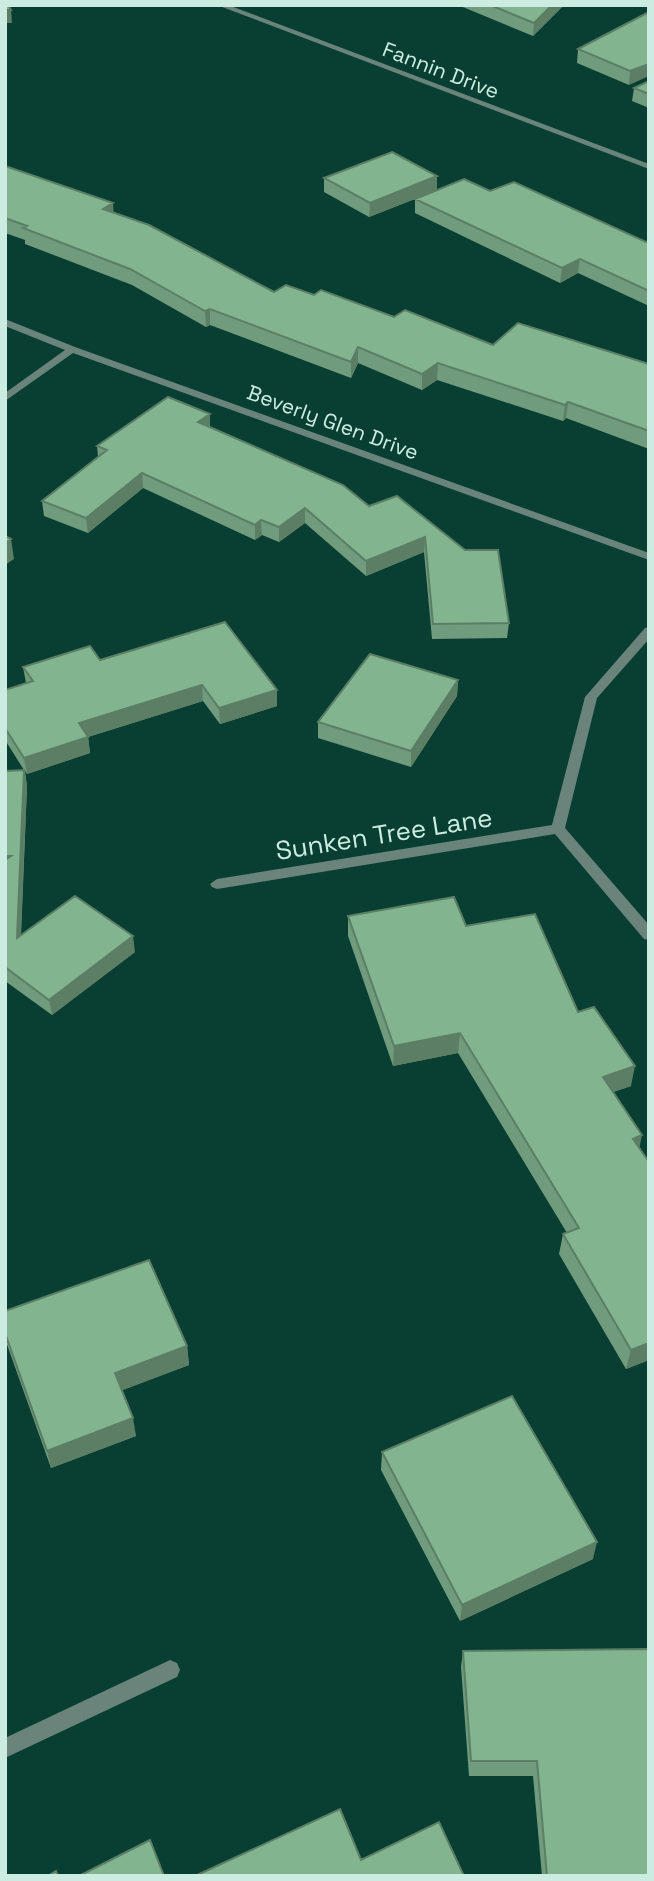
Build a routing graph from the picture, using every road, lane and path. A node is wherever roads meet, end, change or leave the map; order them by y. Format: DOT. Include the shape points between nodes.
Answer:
graph roads {
  1 [pos="221,5"];
  2 [pos="649,167"];
  3 [pos="5,322"];
  4 [pos="72,349"];
  5 [pos="5,398"];
  6 [pos="649,556"];
  7 [pos="649,631"];
  8 [pos="558,829"];
  9 [pos="217,884"];
  10 [pos="649,935"];
  11 [pos="170,1670"];
  12 [pos="5,1748"];
  1 -- 2 [label="street, Fannin Drive"];
  3 -- 4 [label="street, Beverly Glen Drive"];
  4 -- 5 [label="street"];
  4 -- 6 [label="street, Beverly Glen Drive"];
  7 -- 8 [label="street" via="591,697"];
  8 -- 9 [label="street, Sunken Tree Lane"];
  8 -- 10 [label="street"];
  11 -- 12 [label="street"];
}
